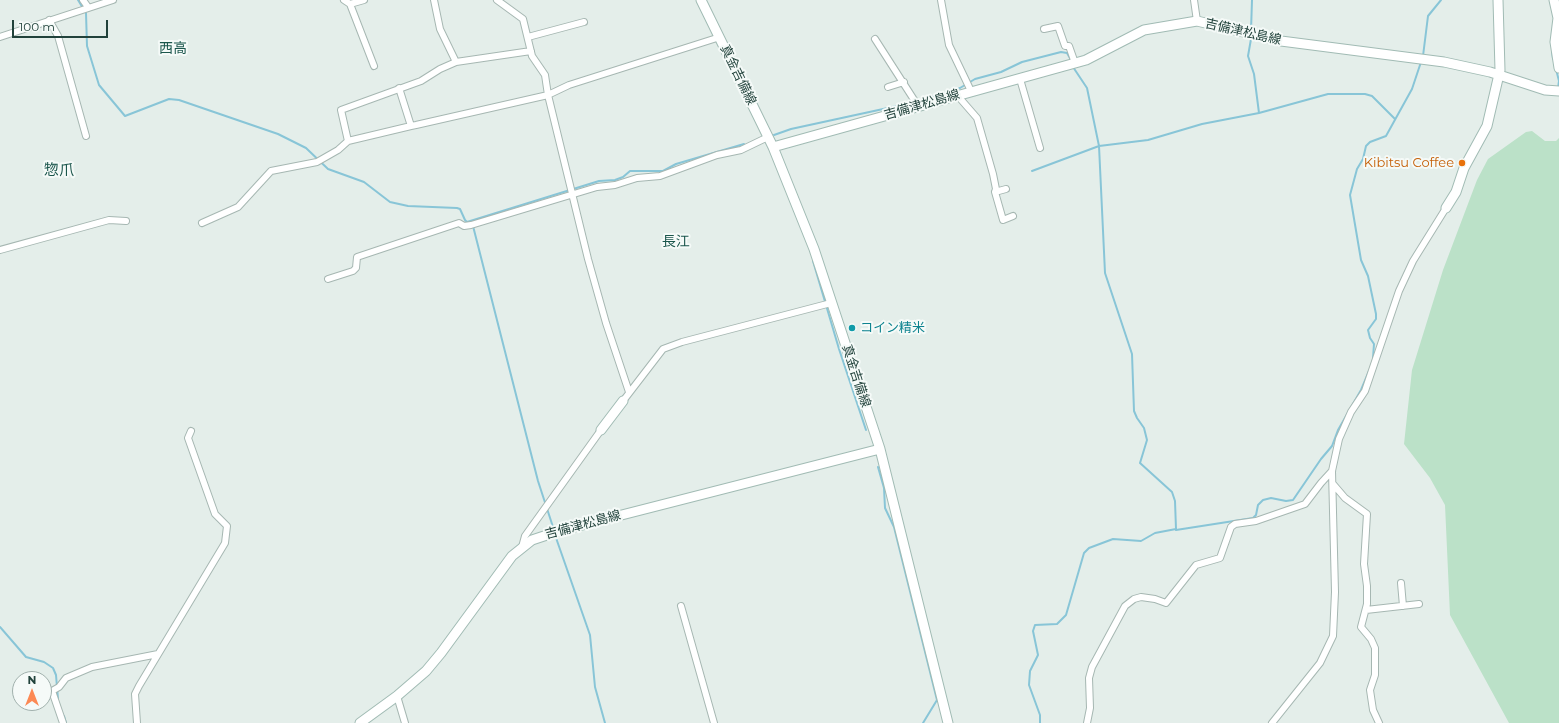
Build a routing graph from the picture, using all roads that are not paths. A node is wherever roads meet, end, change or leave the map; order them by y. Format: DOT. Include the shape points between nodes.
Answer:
graph roads {
  1 [pos="83,0"];
  2 [pos="113,0"];
  3 [pos="344,0"];
  4 [pos="364,0"];
  5 [pos="434,0"];
  6 [pos="497,0"];
  7 [pos="702,0"];
  8 [pos="941,0"];
  9 [pos="1194,0"];
  10 [pos="1498,0"];
  11 [pos="1554,0"];
  12 [pos="350,4"];
  13 [pos="88,7"];
  14 [pos="49,20"];
  15 [pos="1197,21"];
  16 [pos="584,22"];
  17 [pos="1044,29"];
  18 [pos="0,36"];
  19 [pos="528,37"];
  20 [pos="720,37"];
  21 [pos="875,39"];
  22 [pos="531,51"];
  23 [pos="456,62"];
  24 [pos="1075,63"];
  25 [pos="374,66"];
  26 [pos="1559,68"];
  27 [pos="1498,74"];
  28 [pos="1020,79"];
  29 [pos="904,82"];
  30 [pos="888,87"];
  31 [pos="399,88"];
  32 [pos="971,91"];
  33 [pos="1559,91"];
  34 [pos="548,95"];
  35 [pos="957,95"];
  36 [pos="918,106"];
  37 [pos="411,126"];
  38 [pos="86,136"];
  39 [pos="768,137"];
  40 [pos="348,141"];
  41 [pos="773,147"];
  42 [pos="1040,148"];
  43 [pos="1006,189"];
  44 [pos="995,192"];
  45 [pos="572,195"];
  46 [pos="1446,208"];
  47 [pos="1013,216"];
  48 [pos="126,221"];
  49 [pos="202,224"];
  50 [pos="0,250"];
  51 [pos="328,279"];
  52 [pos="831,303"];
  53 [pos="629,392"];
  54 [pos="623,401"];
  55 [pos="601,430"];
  56 [pos="191,431"];
  57 [pos="880,449"];
  58 [pos="1332,471"];
  59 [pos="1333,484"];
  60 [pos="522,547"];
  61 [pos="1401,582"];
  62 [pos="1419,604"];
  63 [pos="681,606"];
  64 [pos="1403,606"];
  65 [pos="1366,610"];
  66 [pos="158,654"];
  67 [pos="397,696"];
  68 [pos="63,723"];
  69 [pos="138,723"];
  70 [pos="360,723"];
  71 [pos="405,723"];
  72 [pos="714,723"];
  73 [pos="948,723"];
  74 [pos="1087,723"];
  75 [pos="1272,723"];
  76 [pos="1378,723"];
  1 -- 13 [label="street"];
  2 -- 13 [label="street"];
  3 -- 12 [label="street"];
  4 -- 12 [label="street"];
  5 -- 23 [label="street" via="440,29"];
  6 -- 19 [label="street" via="523,19"];
  7 -- 20 [label="main road, 真金吉備線"];
  8 -- 32 [label="street" via="949,45"];
  9 -- 15 [label="street"];
  10 -- 27 [label="main road" via="1501,60"];
  11 -- 26 [label="main road" via="1558,12 1555,50"];
  12 -- 25 [label="street"];
  13 -- 14 [label="street"];
  14 -- 18 [label="street"];
  14 -- 38 [label="street" via="58,36"];
  15 -- 24 [label="main road, 吉備津松島線" via="1144,30 1103,52"];
  15 -- 27 [label="main road, 吉備津松島線" via="1281,41 1421,59"];
  16 -- 19 [label="street"];
  17 -- 24 [label="street" via="1058,26"];
  19 -- 22 [label="street"];
  20 -- 34 [label="street" via="569,85"];
  20 -- 39 [label="main road, 真金吉備線"];
  21 -- 29 [label="street"];
  22 -- 23 [label="street"];
  22 -- 34 [label="street" via="544,75"];
  23 -- 31 [label="street" via="421,81"];
  24 -- 28 [label="main road, 吉備津松島線"];
  27 -- 33 [label="main road, 吉備津松島線" via="1545,90"];
  27 -- 46 [label="main road" via="1487,126"];
  28 -- 32 [label="main road, 吉備津松島線"];
  28 -- 42 [label="street"];
  29 -- 30 [label="street"];
  29 -- 36 [label="street"];
  31 -- 37 [label="street"];
  31 -- 40 [label="street" via="341,110"];
  32 -- 35 [label="main road, 吉備津松島線"];
  34 -- 37 [label="street"];
  34 -- 45 [label="street"];
  35 -- 36 [label="main road, 吉備津松島線"];
  35 -- 44 [label="street" via="976,118"];
  36 -- 41 [label="main road, 吉備津松島線"];
  37 -- 40 [label="street"];
  39 -- 41 [label="main road, 真金吉備線"];
  39 -- 45 [label="street" via="740,150 696,162 660,176 637,178"];
  40 -- 49 [label="street" via="317,162 270,171 238,207"];
  41 -- 52 [label="main road, 真金吉備線" via="796,203"];
  43 -- 44 [label="street"];
  44 -- 47 [label="street" via="1002,220"];
  45 -- 51 [label="street" via="471,226 459,223 357,257 356,268 353,271"];
  45 -- 53 [label="street" via="606,323"];
  46 -- 58 [label="street" via="1418,251 1399,291 1372,375 1339,439"];
  48 -- 50 [label="street" via="109,220"];
  52 -- 53 [label="street" via="663,349"];
  52 -- 57 [label="main road, 真金吉備線"];
  53 -- 54 [label="street"];
  54 -- 55 [label="main road"];
  55 -- 60 [label="street" via="525,536"];
  56 -- 66 [label="street" via="188,438 215,514 227,526 225,543"];
  57 -- 60 [label="main road, 吉備津松島線" via="559,530 541,536"];
  57 -- 73 [label="main road, 真金吉備線"];
  58 -- 59 [label="street"];
  58 -- 74 [label="street" via="1305,504 1231,527 1220,558 1196,565 1166,603 1141,597 1125,606 1092,667 1088,686 1090,708"];
  59 -- 65 [label="street" via="1345,498 1367,514 1364,556"];
  59 -- 75 [label="street" via="1333,636 1320,663"];
  60 -- 67 [label="main road, 吉備津松島線" via="500,570 434,663"];
  61 -- 64 [label="street"];
  62 -- 64 [label="street"];
  63 -- 72 [label="street"];
  64 -- 65 [label="street"];
  65 -- 76 [label="street" via="1361,627 1375,648 1375,675 1370,690"];
  66 -- 68 [label="street" via="76,672 66,678 52,694"];
  66 -- 69 [label="street" via="135,694"];
  67 -- 70 [label="main road, 吉備津松島線"];
  67 -- 71 [label="street"];
}
